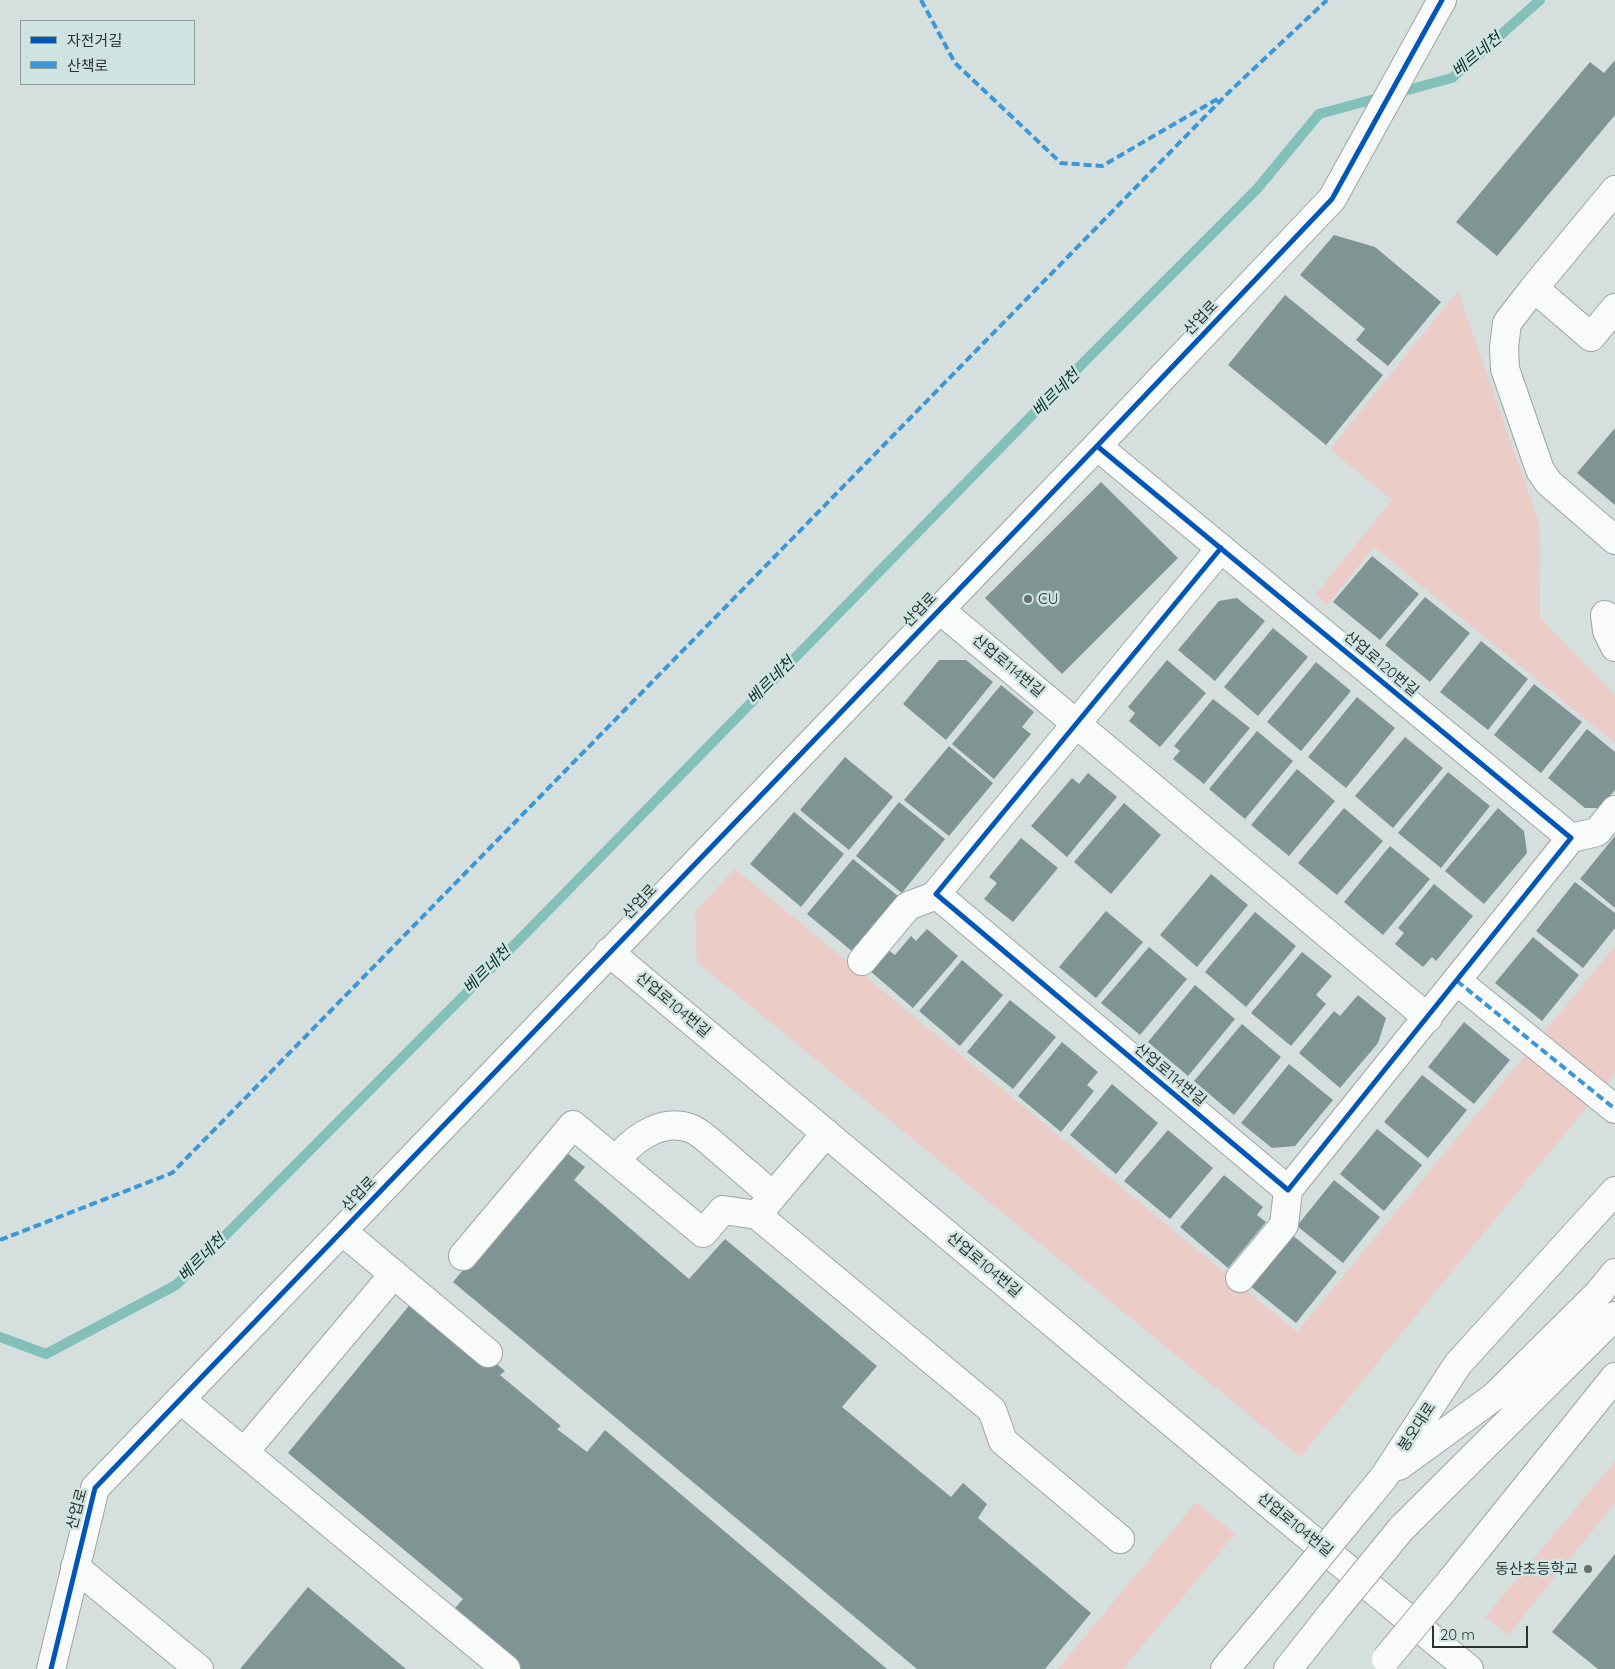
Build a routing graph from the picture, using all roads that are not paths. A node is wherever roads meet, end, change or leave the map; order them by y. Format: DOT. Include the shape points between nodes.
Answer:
graph roads {
  1 [pos="1442,0"];
  2 [pos="1615,190"];
  3 [pos="1534,288"];
  4 [pos="1615,308"];
  5 [pos="1097,446"];
  6 [pos="1615,540"];
  7 [pos="1221,548"];
  8 [pos="939,609"];
  9 [pos="1605,615"];
  10 [pos="1615,647"];
  11 [pos="1077,724"];
  12 [pos="1615,810"];
  13 [pos="1571,838"];
  14 [pos="937,895"];
  15 [pos="609,952"];
  16 [pos="862,961"];
  17 [pos="1457,981"];
  18 [pos="1428,1018"];
  19 [pos="1615,1109"];
  20 [pos="826,1133"];
  21 [pos="622,1153"];
  22 [pos="1288,1190"];
  23 [pos="1615,1191"];
  24 [pos="765,1206"];
  25 [pos="342,1231"];
  26 [pos="463,1256"];
  27 [pos="1615,1273"];
  28 [pos="394,1274"];
  29 [pos="1240,1278"];
  30 [pos="1615,1316"];
  31 [pos="488,1353"];
  32 [pos="1615,1377"];
  33 [pos="180,1399"];
  34 [pos="245,1451"];
  35 [pos="1384,1477"];
  36 [pos="1120,1539"];
  37 [pos="75,1567"];
  38 [pos="1382,1664"];
  39 [pos="51,1669"];
  40 [pos="199,1669"];
  41 [pos="506,1669"];
  42 [pos="1225,1669"];
  43 [pos="1288,1669"];
  44 [pos="1469,1669"];
  1 -- 5 [label="street, 산업로" via="1332,199"];
  2 -- 3 [label="street"];
  3 -- 4 [label="street" via="1591,337"];
  3 -- 6 [label="street" via="1508,323 1505,369 1540,470 1550,483"];
  5 -- 7 [label="street, 산업로120번길"];
  5 -- 8 [label="street, 산업로"];
  7 -- 11 [label="street"];
  7 -- 13 [label="street, 산업로120번길"];
  8 -- 11 [label="street, 산업로114번길"];
  8 -- 15 [label="street, 산업로"];
  9 -- 10 [label="street" via="1607,632"];
  11 -- 14 [label="street"];
  11 -- 18 [label="street, 산업로114번길"];
  12 -- 13 [label="street" via="1596,832"];
  13 -- 17 [label="street"];
  14 -- 16 [label="street" via="908,906"];
  14 -- 22 [label="street, 산업로114번길"];
  15 -- 20 [label="street, 산업로104번길"];
  15 -- 25 [label="street, 산업로"];
  17 -- 18 [label="street"];
  17 -- 19 [label="street"];
  18 -- 22 [label="street"];
  20 -- 24 [label="street"];
  20 -- 44 [label="street, 산업로104번길"];
  21 -- 24 [label="street" via="633,1141 660,1127 690,1128 705,1138"];
  22 -- 29 [label="street" via="1284,1225"];
  23 -- 35 [label="street, 봉오대로" via="1458,1364"];
  24 -- 26 [label="street" via="723,1210 704,1233 573,1125"];
  24 -- 36 [label="street" via="992,1410 1003,1441"];
  25 -- 28 [label="street"];
  25 -- 33 [label="street, 산업로"];
  27 -- 35 [label="street" via="1495,1396"];
  28 -- 31 [label="street"];
  28 -- 34 [label="street"];
  30 -- 43 [label="street, bridge" via="1401,1529"];
  32 -- 38 [label="street, bridge"];
  33 -- 34 [label="street"];
  33 -- 37 [label="street, 산업로" via="95,1488"];
  34 -- 41 [label="street"];
  35 -- 42 [label="street, 봉오대로, bridge"];
  37 -- 39 [label="street, 산업로"];
  37 -- 40 [label="street"];
}
